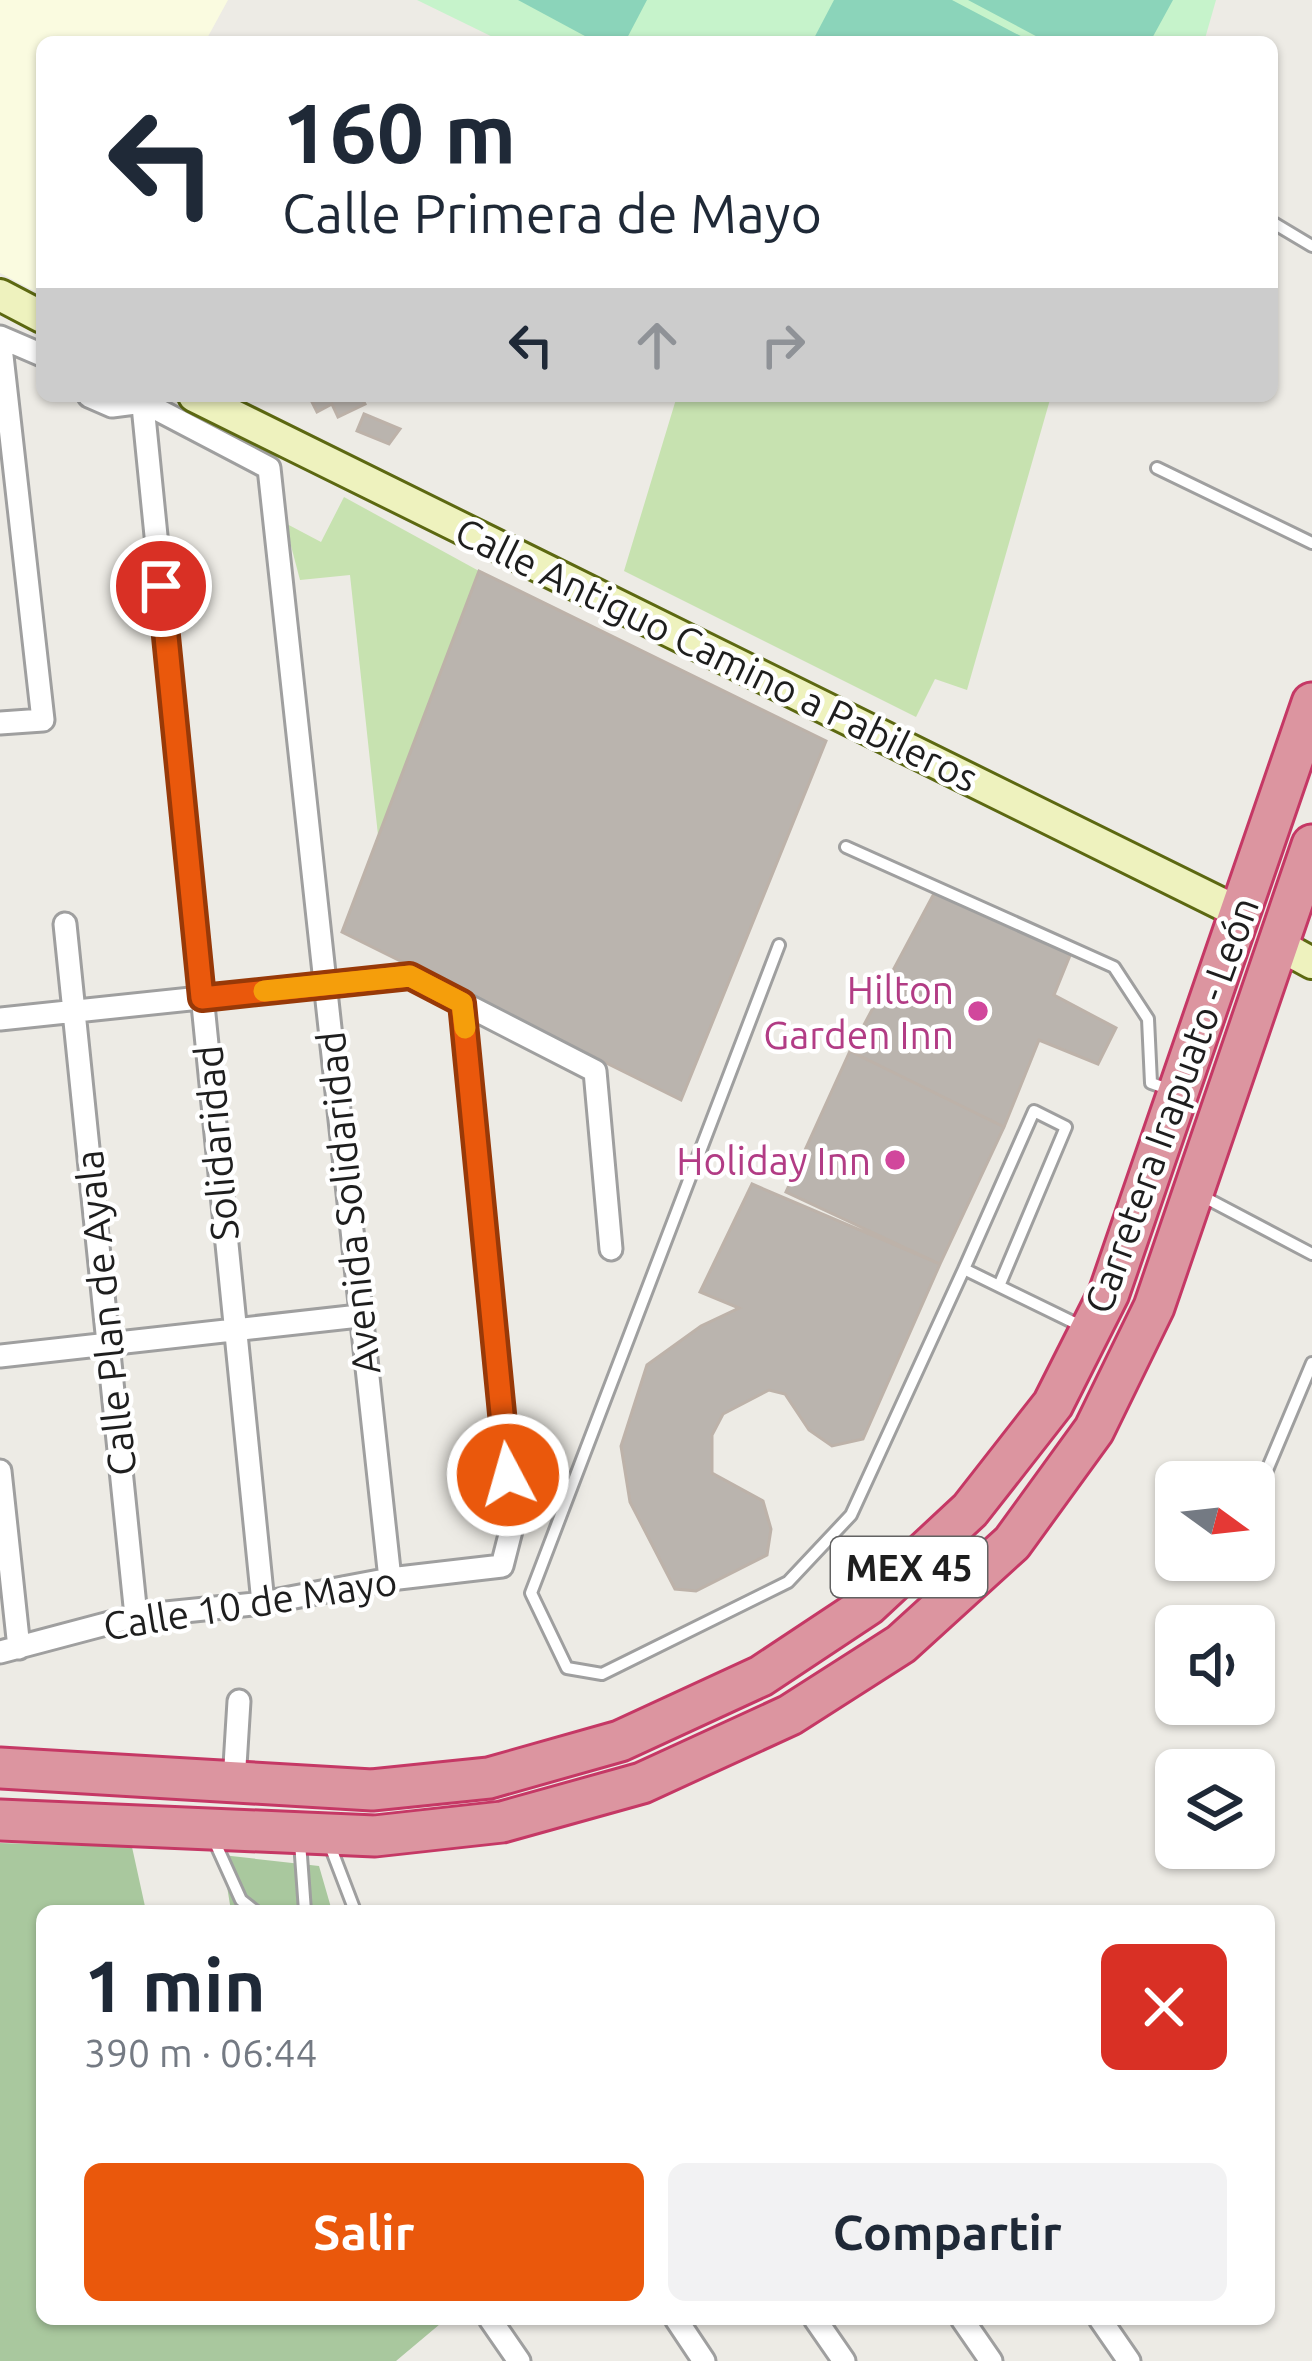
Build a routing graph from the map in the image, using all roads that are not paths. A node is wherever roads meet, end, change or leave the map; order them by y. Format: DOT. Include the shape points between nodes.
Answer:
graph roads {
  1 [pos="1278,226"];
  2 [pos="1312,246"];
  3 [pos="0,295"];
  4 [pos="36,314"];
  5 [pos="0,338"];
  6 [pos="36,353"];
  7 [pos="142,402"];
  8 [pos="148,402"];
  9 [pos="206,402"];
  10 [pos="1156,468"];
  11 [pos="1312,543"];
  12 [pos="1312,703"];
  13 [pos="0,723"];
  14 [pos="846,847"];
  15 [pos="1311,848"];
  16 [pos="1240,913"];
  17 [pos="65,924"];
  18 [pos="779,945"];
  19 [pos="1296,954"];
  20 [pos="325,985"];
  21 [pos="202,998"];
  22 [pos="462,1003"];
  23 [pos="73,1011"];
  24 [pos="0,1018"];
  25 [pos="1178,1093"];
  26 [pos="1194,1192"];
  27 [pos="611,1249"];
  28 [pos="1312,1254"];
  29 [pos="964,1269"];
  30 [pos="999,1286"];
  31 [pos="359,1316"];
  32 [pos="1090,1331"];
  33 [pos="233,1332"];
  34 [pos="110,1347"];
  35 [pos="0,1356"];
  36 [pos="1312,1364"];
  37 [pos="1271,1461"];
  38 [pos="0,1471"];
  39 [pos="390,1579"];
  40 [pos="263,1603"];
  41 [pos="136,1616"];
  42 [pos="10,1650"];
  43 [pos="239,1701"];
  44 [pos="0,1768"];
  45 [pos="234,1782"];
  46 [pos="0,1820"];
  47 [pos="209,1829"];
  48 [pos="313,1833"];
  49 [pos="247,1905"];
  50 [pos="306,1905"];
  51 [pos="352,1905"];
  52 [pos="494,2325"];
  53 [pos="680,2325"];
  54 [pos="819,2325"];
  55 [pos="966,2325"];
  56 [pos="1104,2325"];
  57 [pos="519,2361"];
  58 [pos="704,2361"];
  59 [pos="844,2361"];
  60 [pos="991,2361"];
  61 [pos="1129,2361"];
  1 -- 2 [label="lane"];
  3 -- 4 [label="street"];
  5 -- 6 [label="street"];
  5 -- 13 [label="street" via="43,720"];
  7 -- 21 [label="street, Solidaridad"];
  8 -- 20 [label="street, Avenida Solidaridad" via="269,468"];
  9 -- 16 [label="street, Calle Antiguo Camino a Pabileros"];
  10 -- 11 [label="lane"];
  12 -- 16 [label="highway, Carretera Irapuato - León / MEX 45"];
  14 -- 25 [label="lane" via="1114,967 1148,1019 1150,1083"];
  15 -- 19 [label="highway, Carretera Irapuato - León / MEX 45"];
  16 -- 25 [label="highway, Carretera Irapuato - León / MEX 45"];
  17 -- 23 [label="street, Calle Plan de Ayala"];
  18 -- 29 [label="lane" via="531,1592 567,1668 602,1674 788,1582 850,1515"];
  19 -- 26 [label="highway, Carretera Irapuato - León / MEX 45"];
  20 -- 21 [label="street"];
  20 -- 22 [label="street" via="410,976"];
  20 -- 31 [label="street, Avenida Solidaridad"];
  21 -- 23 [label="street"];
  21 -- 33 [label="street, Solidaridad"];
  22 -- 27 [label="street" via="595,1071"];
  22 -- 39 [label="street, Calle 10 de Mayo" via="513,1522 502,1566"];
  23 -- 24 [label="street"];
  23 -- 34 [label="street, Calle Plan de Ayala"];
  25 -- 32 [label="highway, Carretera Irapuato - León / MEX 45"];
  26 -- 28 [label="lane"];
  26 -- 48 [label="highway, Carretera Irapuato - León / MEX 45" via="1154,1307 1094,1430 1012,1543 901,1644 790,1714 642,1783 502,1822 375,1836"];
  29 -- 30 [label="lane"];
  29 -- 30 [label="lane" via="1034,1111 1066,1127"];
  30 -- 32 [label="lane"];
  31 -- 33 [label="street"];
  31 -- 39 [label="street, Avenida Solidaridad"];
  32 -- 45 [label="highway, Carretera Irapuato - León / MEX 45" via="1053,1404 970,1510 868,1605 761,1676 620,1741 489,1778 372,1790"];
  33 -- 34 [label="street"];
  33 -- 40 [label="street, Solidaridad"];
  34 -- 35 [label="street"];
  34 -- 41 [label="street, Calle Plan de Ayala"];
  36 -- 37 [label="lane"];
  38 -- 42 [label="street"];
  39 -- 40 [label="street, Calle 10 de Mayo"];
  40 -- 41 [label="street, Calle 10 de Mayo"];
  41 -- 42 [label="street, Calle 10 de Mayo"];
  43 -- 45 [label="street"];
  44 -- 45 [label="highway, Carretera Irapuato - León / MEX 45"];
  46 -- 47 [label="highway, Carretera Irapuato - León / MEX 45"];
  47 -- 48 [label="highway, Carretera Irapuato - León / MEX 45"];
  47 -- 49 [label="lane"];
  48 -- 50 [label="lane"];
  48 -- 51 [label="lane"];
  52 -- 57 [label="street"];
  53 -- 58 [label="street"];
  54 -- 59 [label="street"];
  55 -- 60 [label="street"];
  56 -- 61 [label="street"];
}
